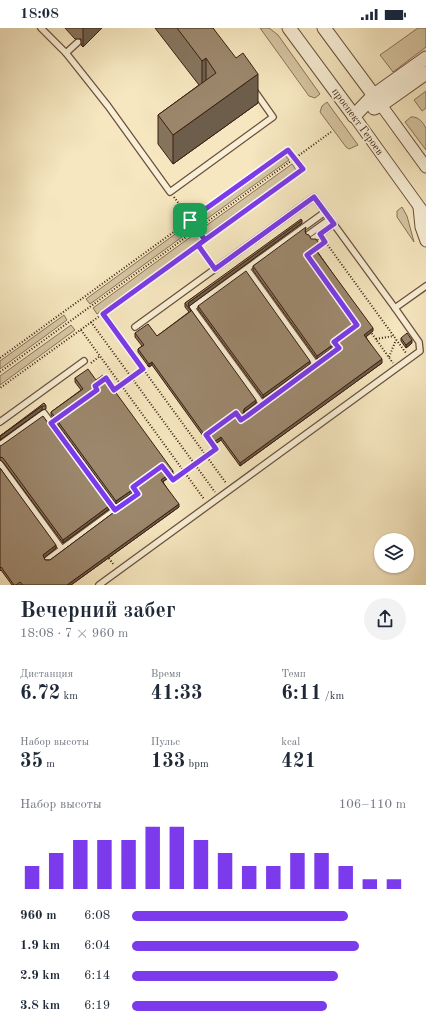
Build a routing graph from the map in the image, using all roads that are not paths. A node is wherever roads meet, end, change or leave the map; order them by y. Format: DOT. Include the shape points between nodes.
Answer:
graph roads {
  1 [pos="324,28"];
  2 [pos="46,29"];
  3 [pos="288,30"];
  4 [pos="78,42"];
  5 [pos="66,53"];
  6 [pos="426,58"];
  7 [pos="426,72"];
  8 [pos="250,86"];
  9 [pos="378,100"];
  10 [pos="354,116"];
  11 [pos="426,167"];
  12 [pos="419,207"];
  13 [pos="325,212"];
  14 [pos="426,216"];
  15 [pos="332,221"];
  16 [pos="426,241"];
  17 [pos="246,269"];
  18 [pos="426,286"];
  19 [pos="395,308"];
  20 [pos="134,327"];
  21 [pos="332,353"];
  22 [pos="84,361"];
  23 [pos="316,365"];
  24 [pos="262,404"];
  25 [pos="247,416"];
  26 [pos="0,422"];
  27 [pos="0,444"];
  28 [pos="0,464"];
  29 [pos="133,497"];
  30 [pos="115,510"];
  31 [pos="62,549"];
  32 [pos="47,560"];
  33 [pos="99,585"];
  1 -- 9 [label="street"];
  2 -- 5 [label="lane"];
  3 -- 10 [label="street, проспект Героев"];
  4 -- 5 [label="lane"];
  5 -- 8 [label="lane" via="170,192 273,118"];
  6 -- 9 [label="street"];
  7 -- 9 [label="street"];
  9 -- 10 [label="street"];
  9 -- 11 [label="street"];
  10 -- 12 [label="street, проспект Героев"];
  12 -- 14 [label="street, проспект Героев"];
  12 -- 16 [label="street" via="421,227"];
  13 -- 15 [label="lane"];
  13 -- 17 [label="lane"];
  13 -- 20 [label="lane" via="314,197"];
  15 -- 15 [label="lane" via="311,236 320,234"];
  15 -- 19 [label="lane"];
  17 -- 23 [label="lane"];
  17 -- 24 [label="lane" via="192,308"];
  18 -- 19 [label="lane"];
  19 -- 33 [label="lane" via="419,342 420,352"];
  21 -- 23 [label="lane"];
  22 -- 26 [label="lane"];
  23 -- 24 [label="lane"];
  24 -- 25 [label="lane"];
  27 -- 30 [label="lane" via="44,413"];
  28 -- 31 [label="lane"];
  29 -- 30 [label="lane"];
  30 -- 31 [label="lane"];
  31 -- 32 [label="lane"];
}
